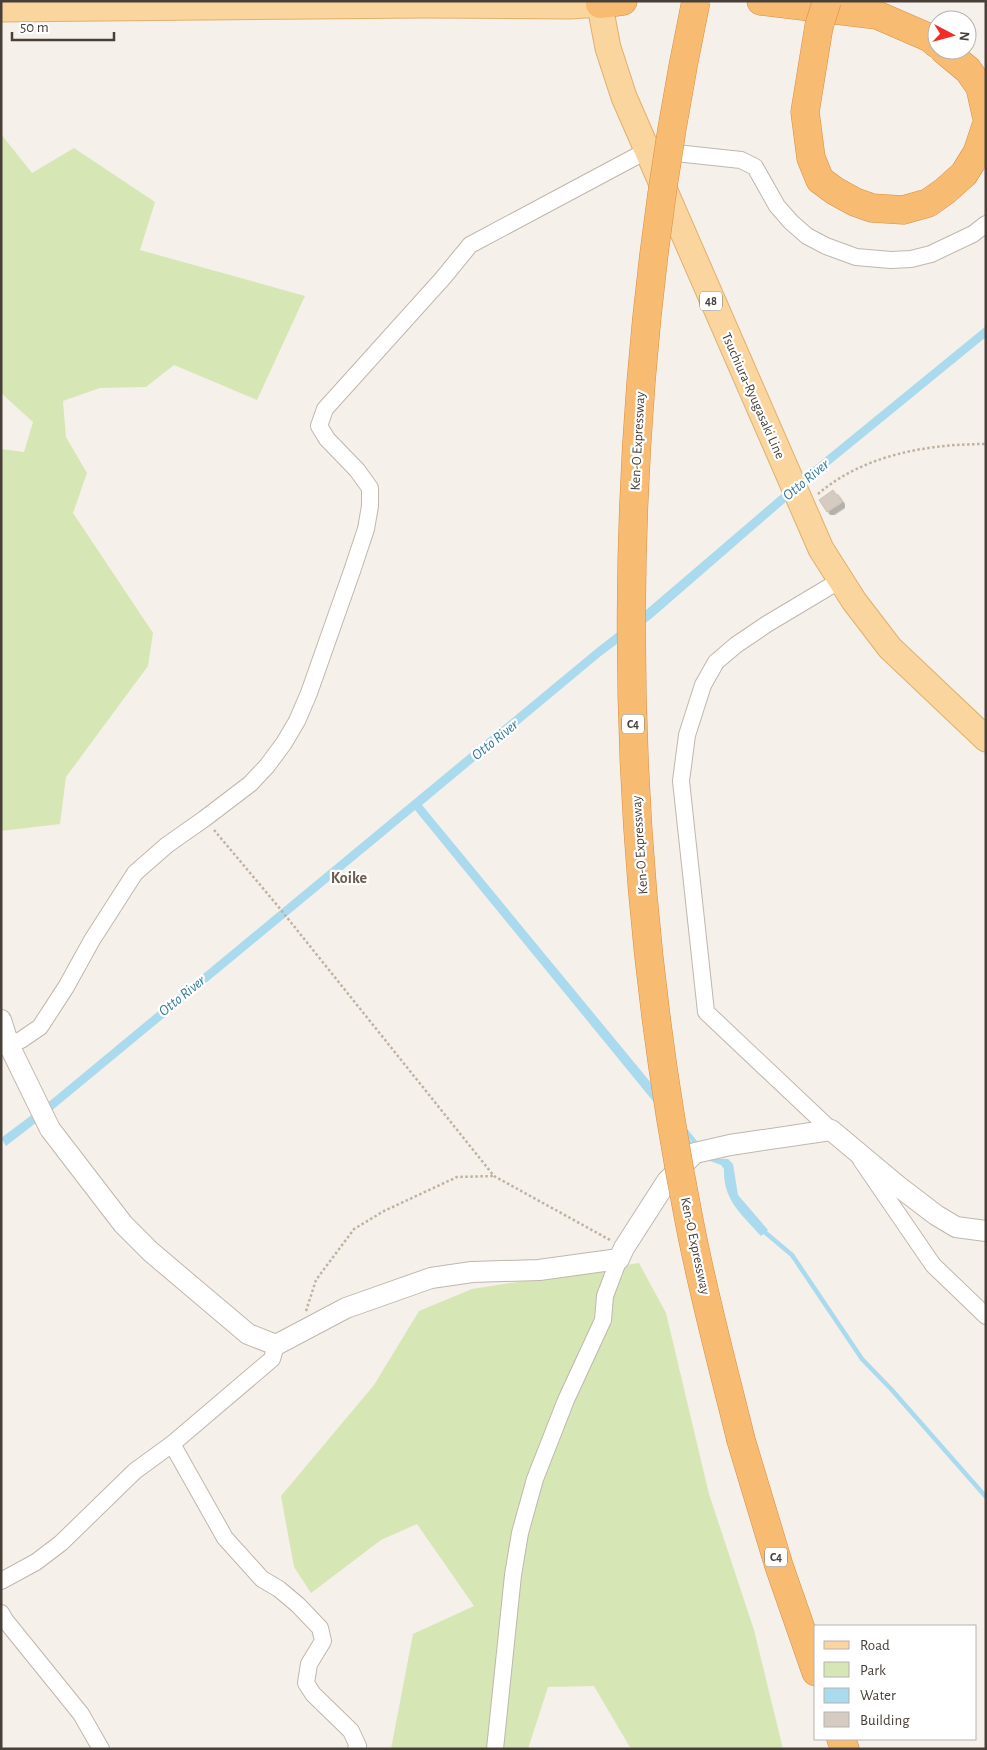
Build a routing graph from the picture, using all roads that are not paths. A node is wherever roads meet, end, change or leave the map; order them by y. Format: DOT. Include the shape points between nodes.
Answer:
graph roads {
  1 [pos="696,1"];
  2 [pos="761,1"];
  3 [pos="607,2"];
  4 [pos="1,8"];
  5 [pos="823,14"];
  6 [pos="927,37"];
  7 [pos="956,60"];
  8 [pos="986,114"];
  9 [pos="986,126"];
  10 [pos="648,150"];
  11 [pos="986,224"];
  12 [pos="839,581"];
  13 [pos="985,738"];
  14 [pos="1,1020"];
  15 [pos="5,1046"];
  16 [pos="831,1130"];
  17 [pos="854,1150"];
  18 [pos="986,1231"];
  19 [pos="622,1254"];
  20 [pos="986,1316"];
  21 [pos="276,1345"];
  22 [pos="172,1444"];
  23 [pos="1,1581"];
  24 [pos="1,1613"];
  25 [pos="814,1666"];
  26 [pos="101,1749"];
  27 [pos="356,1749"];
  28 [pos="495,1749"];
  1 -- 25 [label="highway, Ken-O Expressway / C4, bridge" via="666,169 642,373 632,604 636,789 644,898 662,1057 689,1221 741,1440 779,1566"];
  2 -- 6 [label="highway" via="877,15"];
  3 -- 4 [label="main road, Tsuchiura-Ryugasaki Line / 48" via="570,6"];
  3 -- 10 [label="main road, Tsuchiura-Ryugasaki Line / 48" via="608,48 624,97"];
  5 -- 9 [label="highway" via="805,112 810,158 820,180 836,191 872,208 903,210 928,203 964,174 977,153"];
  7 -- 8 [label="highway" via="980,87"];
  10 -- 11 [label="street" via="741,160 754,167 777,206 807,236 856,257 891,260 931,254 974,234"];
  10 -- 12 [label="main road, Tsuchiura-Ryugasaki Line / 48" via="789,479 821,550"];
  10 -- 15 [label="street" via="470,245 325,409 319,426 326,439 370,488 370,506 366,529 297,721 267,766 250,784 167,845 136,873 40,1027"];
  12 -- 13 [label="main road, Tsuchiura-Ryugasaki Line / 48" via="890,648"];
  12 -- 16 [label="street" via="767,624 716,662 703,685 687,735 681,781 706,1012"];
  14 -- 15 [label="street"];
  15 -- 21 [label="street" via="50,1129 123,1224 151,1252 248,1334"];
  16 -- 17 [label="street"];
  16 -- 19 [label="street" via="695,1153 667,1181"];
  17 -- 18 [label="street" via="956,1227"];
  17 -- 20 [label="street" via="933,1265"];
  19 -- 21 [label="street" via="539,1270 472,1272 431,1278 346,1308"];
  19 -- 28 [label="street" via="606,1296 603,1320 534,1479 520,1533"];
  21 -- 22 [label="street" via="272,1359"];
  22 -- 23 [label="street" via="135,1471 61,1543 36,1562"];
  22 -- 27 [label="street" via="224,1538 262,1579 298,1605 320,1628 323,1641 309,1664 306,1683 351,1731 358,1746"];
  24 -- 26 [label="street" via="81,1714"];
}
